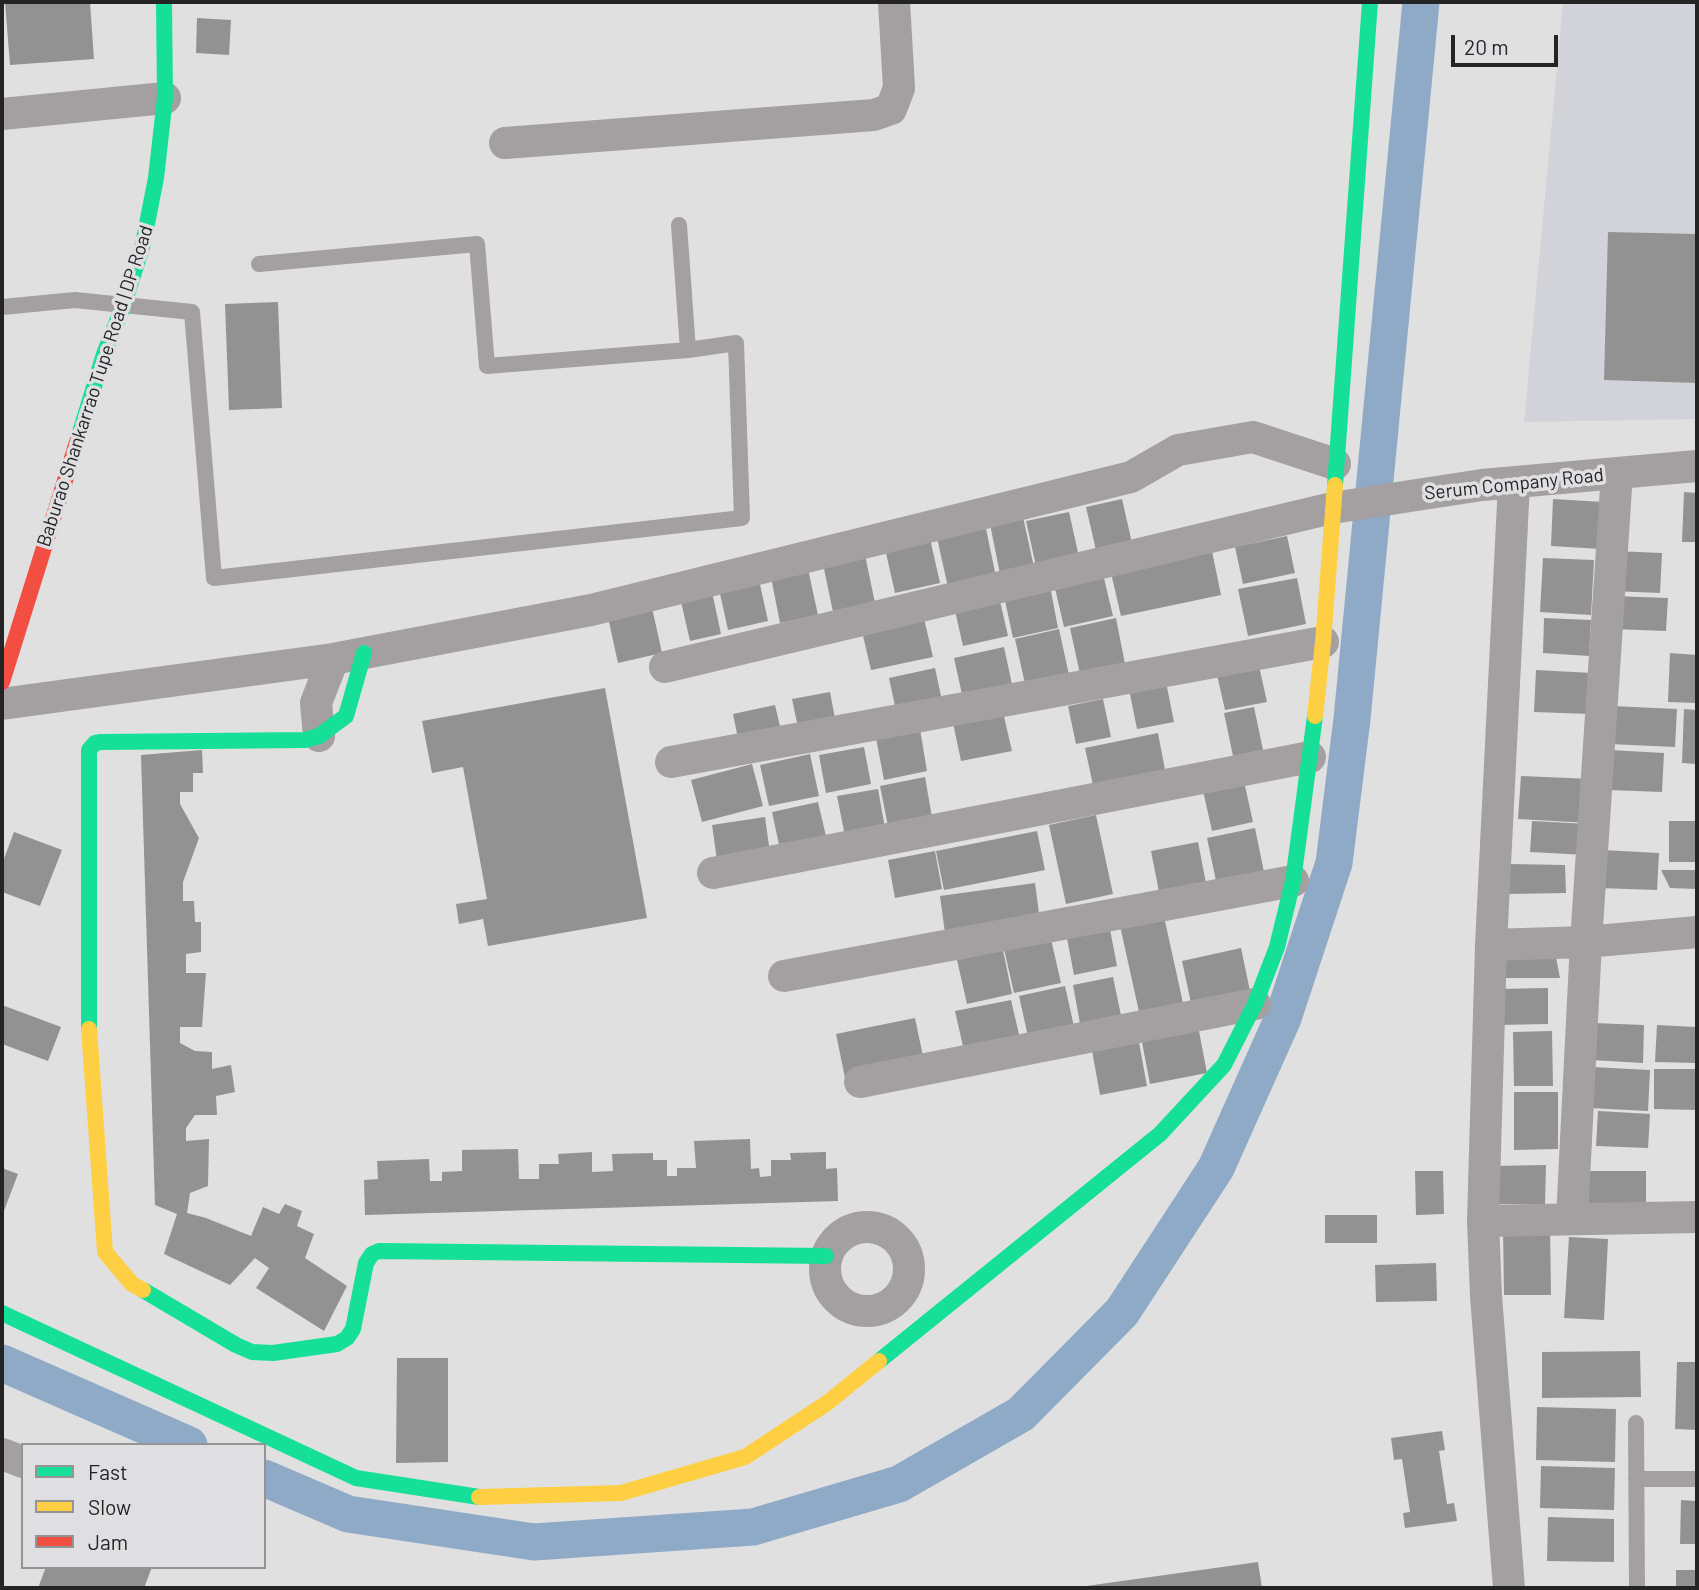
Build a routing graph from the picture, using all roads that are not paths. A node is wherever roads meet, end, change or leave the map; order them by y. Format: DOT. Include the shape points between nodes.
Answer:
graph roads {
  1 [pos="164,2"];
  2 [pos="894,2"];
  3 [pos="1370,2"];
  4 [pos="165,98"];
  5 [pos="2,114"];
  6 [pos="505,143"];
  7 [pos="680,225"];
  8 [pos="259,264"];
  9 [pos="124,304"];
  10 [pos="2,307"];
  11 [pos="688,350"];
  12 [pos="1335,464"];
  13 [pos="1697,466"];
  14 [pos="1617,473"];
  15 [pos="1514,483"];
  16 [pos="1340,507"];
  17 [pos="1322,642"];
  18 [pos="364,653"];
  19 [pos="333,659"];
  20 [pos="665,667"];
  21 [pos="2,682"];
  22 [pos="2,704"];
  23 [pos="319,736"];
  24 [pos="1310,757"];
  25 [pos="671,762"];
  26 [pos="713,873"];
  27 [pos="1293,881"];
  28 [pos="1697,932"];
  29 [pos="1586,942"];
  30 [pos="1491,945"];
  31 [pos="784,976"];
  32 [pos="1255,1004"];
  33 [pos="860,1082"];
  34 [pos="1697,1217"];
  35 [pos="1572,1219"];
  36 [pos="1483,1221"];
  37 [pos="826,1256"];
  38 [pos="2,1313"];
  39 [pos="1636,1423"];
  40 [pos="2,1454"];
  41 [pos="21,1461"];
  42 [pos="1636,1479"];
  43 [pos="1697,1479"];
  44 [pos="1508,1588"];
  45 [pos="1637,1588"];
  1 -- 4 [label="street, Baburao Shankarrao Tupe Road | DP Road"];
  2 -- 6 [label="street" via="899,88 891,108 874,115"];
  3 -- 12 [label="street"];
  4 -- 5 [label="street"];
  4 -- 9 [label="street, Baburao Shankarrao Tupe Road | DP Road" via="143,244"];
  7 -- 11 [label="lane"];
  8 -- 11 [label="lane" via="477,244 486,366"];
  9 -- 10 [label="lane" via="75,300"];
  9 -- 11 [label="lane" via="192,312 214,578 742,518 736,343"];
  9 -- 21 [label="street, Baburao Shankarrao Tupe Road | DP Road" via="104,354"];
  12 -- 16 [label="street"];
  12 -- 18 [label="street" via="1253,437 1178,450 1131,477 591,610"];
  13 -- 14 [label="street, Serum Company Road"];
  14 -- 15 [label="street, Serum Company Road"];
  14 -- 29 [label="street"];
  15 -- 16 [label="street, Serum Company Road"];
  15 -- 30 [label="street"];
  16 -- 17 [label="street"];
  16 -- 20 [label="street, Serum Company Road"];
  17 -- 24 [label="street"];
  17 -- 25 [label="street"];
  18 -- 19 [label="street"];
  18 -- 23 [label="street" via="346,716"];
  19 -- 22 [label="street"];
  19 -- 23 [label="street" via="316,703"];
  23 -- 37 [label="street" via="305,740 95,743 89,750 89,1022 105,1252 132,1284 236,1345 273,1353 337,1344 347,1338 353,1329 366,1263 379,1251"];
  24 -- 26 [label="street"];
  24 -- 27 [label="street"];
  27 -- 31 [label="street"];
  27 -- 32 [label="street" via="1277,947"];
  28 -- 29 [label="street"];
  29 -- 30 [label="street"];
  29 -- 35 [label="street"];
  30 -- 36 [label="street"];
  32 -- 33 [label="street"];
  32 -- 38 [label="street" via="1224,1065 1160,1135 827,1403 745,1457 621,1493 475,1497 356,1478"];
  34 -- 35 [label="street"];
  35 -- 36 [label="street"];
  36 -- 44 [label="street"];
  39 -- 42 [label="lane"];
  40 -- 41 [label="street"];
  42 -- 43 [label="lane"];
  42 -- 45 [label="lane"];
}
